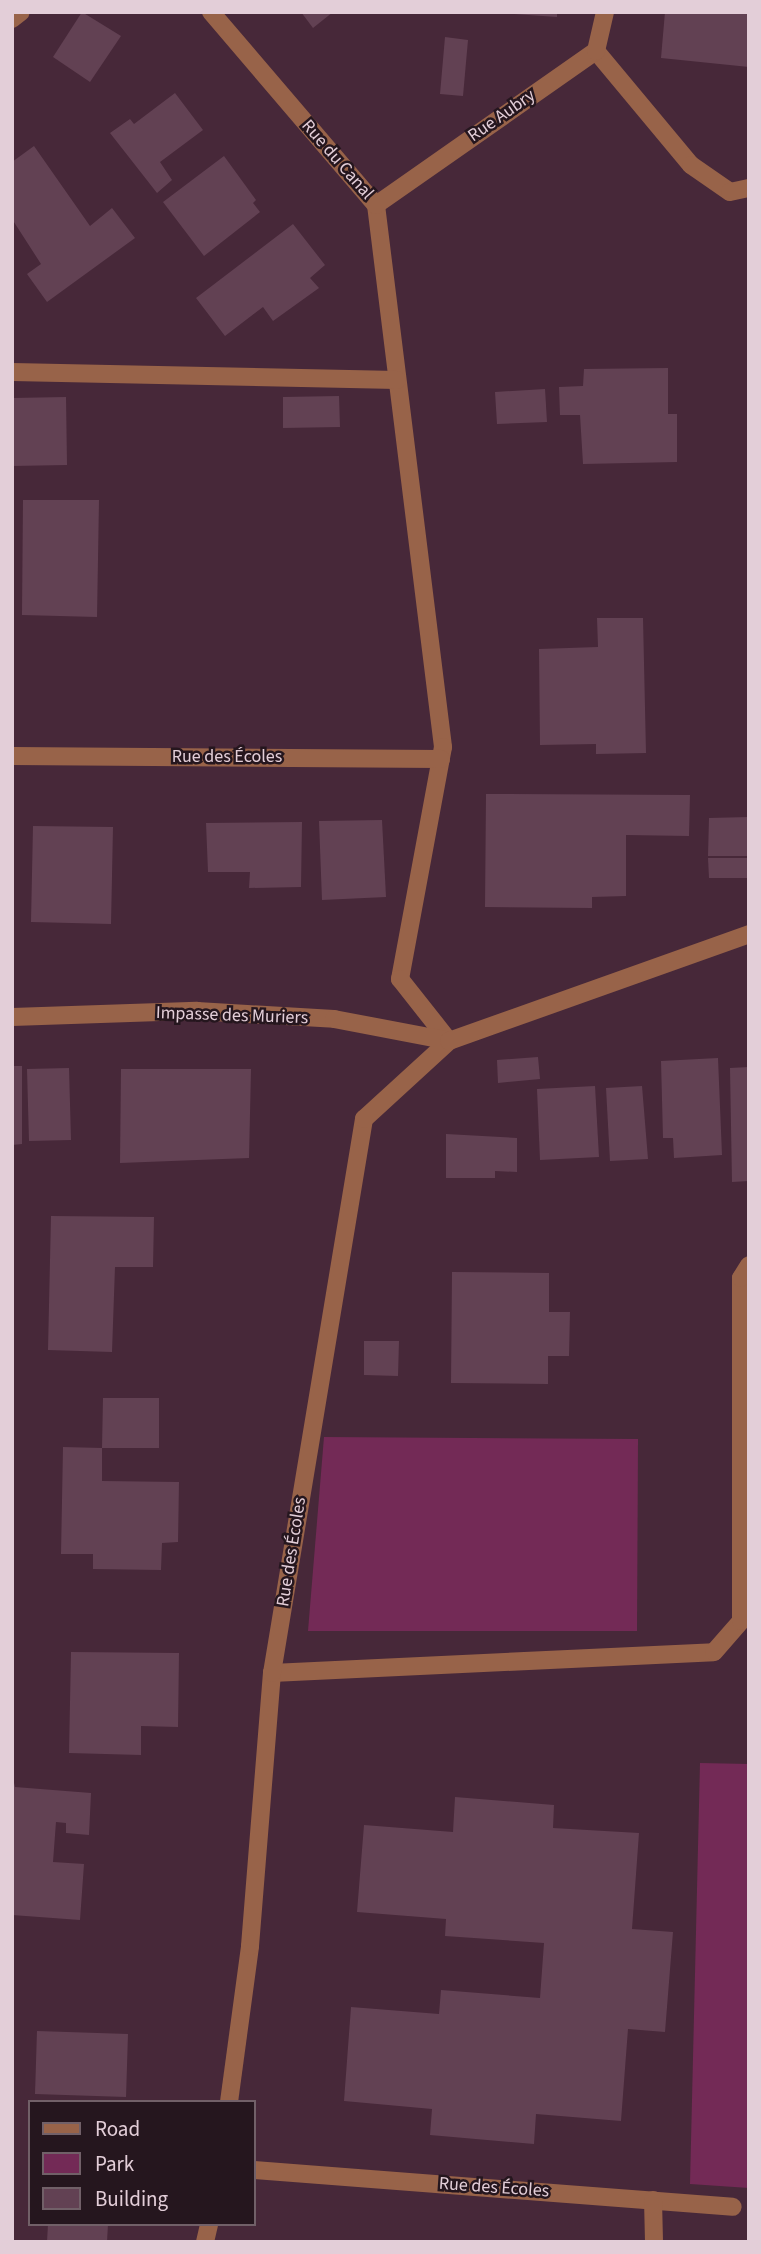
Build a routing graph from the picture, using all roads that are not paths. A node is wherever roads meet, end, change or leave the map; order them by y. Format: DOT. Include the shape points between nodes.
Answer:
graph roads {
  1 [pos="21,12"];
  2 [pos="211,12"];
  3 [pos="606,12"];
  4 [pos="12,19"];
  5 [pos="596,51"];
  6 [pos="749,188"];
  7 [pos="376,205"];
  8 [pos="12,372"];
  9 [pos="397,380"];
  10 [pos="12,756"];
  11 [pos="441,759"];
  12 [pos="749,934"];
  13 [pos="12,1017"];
  14 [pos="449,1041"];
  15 [pos="749,1265"];
  16 [pos="272,1674"];
  17 [pos="229,2100"];
  18 [pos="256,2169"];
  19 [pos="653,2200"];
  20 [pos="733,2207"];
  21 [pos="654,2242"];
  1 -- 4 [label="street"];
  2 -- 7 [label="street, Rue du Canal"];
  3 -- 5 [label="street"];
  5 -- 6 [label="street" via="691,165 730,192"];
  5 -- 7 [label="street, Rue Aubry"];
  7 -- 9 [label="street, Rue du Canal"];
  8 -- 9 [label="street"];
  9 -- 11 [label="street"];
  10 -- 11 [label="street, Rue des Écoles"];
  11 -- 14 [label="street" via="400,979"];
  12 -- 14 [label="street, Rue des Écoles"];
  13 -- 14 [label="street, Impasse des Muriers" via="210,1012 334,1019"];
  14 -- 16 [label="street, Rue des Écoles" via="364,1119"];
  15 -- 16 [label="street" via="741,1278 741,1621 714,1652"];
  16 -- 17 [label="street, Rue des Écoles" via="250,1946"];
  18 -- 19 [label="street, Rue des Écoles"];
  19 -- 20 [label="street, Rue des Écoles"];
  19 -- 21 [label="street"];
}
